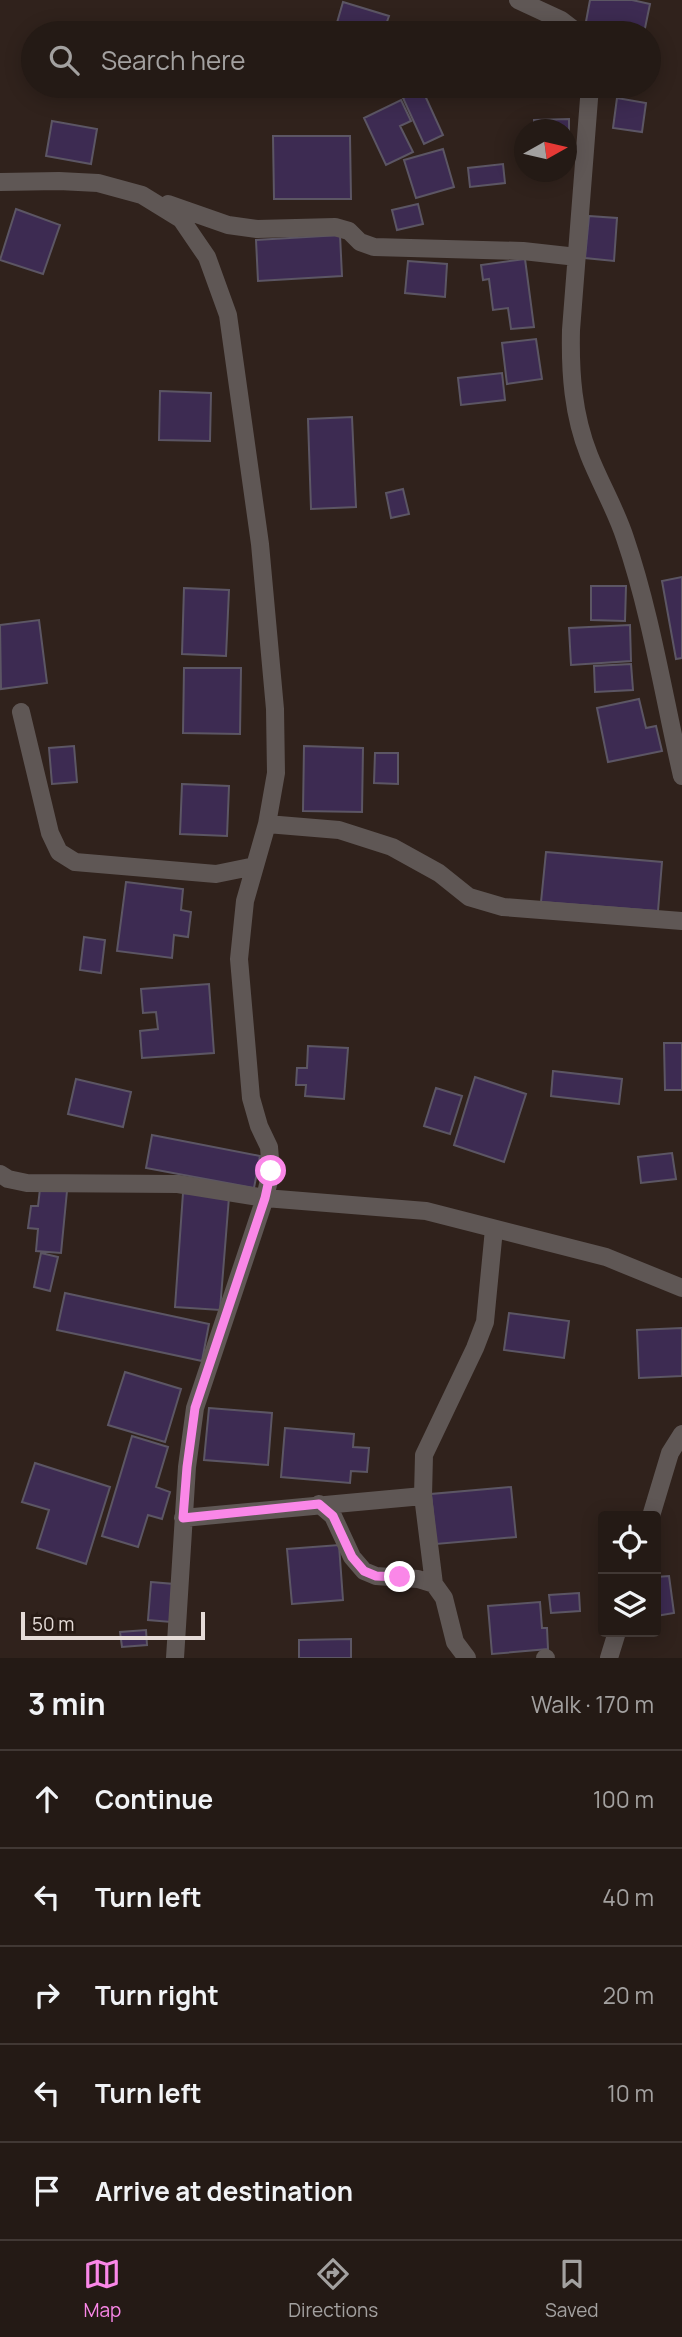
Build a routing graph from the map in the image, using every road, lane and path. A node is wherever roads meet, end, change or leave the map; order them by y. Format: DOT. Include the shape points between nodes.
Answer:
graph roads {
  1 [pos="518,0"];
  2 [pos="562,21"];
  3 [pos="589,98"];
  4 [pos="0,182"];
  5 [pos="142,195"];
  6 [pos="577,257"];
  7 [pos="21,712"];
  8 [pos="682,776"];
  9 [pos="267,824"];
  10 [pos="255,866"];
  11 [pos="682,921"];
  12 [pos="0,1174"];
  13 [pos="265,1198"];
  14 [pos="494,1228"];
  15 [pos="682,1288"];
  16 [pos="682,1434"];
  17 [pos="423,1496"];
  18 [pos="319,1504"];
  19 [pos="653,1511"];
  20 [pos="183,1518"];
  21 [pos="434,1584"];
  22 [pos="615,1637"];
  23 [pos="175,1658"];
  24 [pos="467,1658"];
  25 [pos="609,1658"];
  1 -- 2 [label="street"];
  3 -- 6 [label="street"];
  4 -- 5 [label="street" via="98,183"];
  5 -- 6 [label="street" via="228,225 335,227 374,247"];
  5 -- 9 [label="street" via="181,219 207,257 228,315 260,544 275,709 276,773"];
  6 -- 8 [label="street" via="570,330 576,411 639,584"];
  7 -- 10 [label="street" via="50,833 59,852 75,862 216,874"];
  9 -- 10 [label="street"];
  9 -- 11 [label="street" via="339,830 392,847 439,873 469,897 503,907"];
  10 -- 13 [label="street" via="245,901 239,959 251,1098 269,1147 271,1171"];
  12 -- 13 [label="street" via="27,1183 177,1184"];
  13 -- 14 [label="street" via="426,1211"];
  13 -- 20 [label="street" via="195,1408"];
  14 -- 15 [label="street" via="607,1257"];
  14 -- 17 [label="street" via="485,1322 424,1455"];
  16 -- 19 [label="street" via="670,1453"];
  17 -- 18 [label="street"];
  17 -- 21 [label="street"];
  18 -- 20 [label="street"];
  18 -- 21 [label="street" via="333,1516 352,1557 364,1571"];
  20 -- 23 [label="street"];
  21 -- 24 [label="street" via="444,1598 455,1642"];
  22 -- 25 [label="street"];
}
